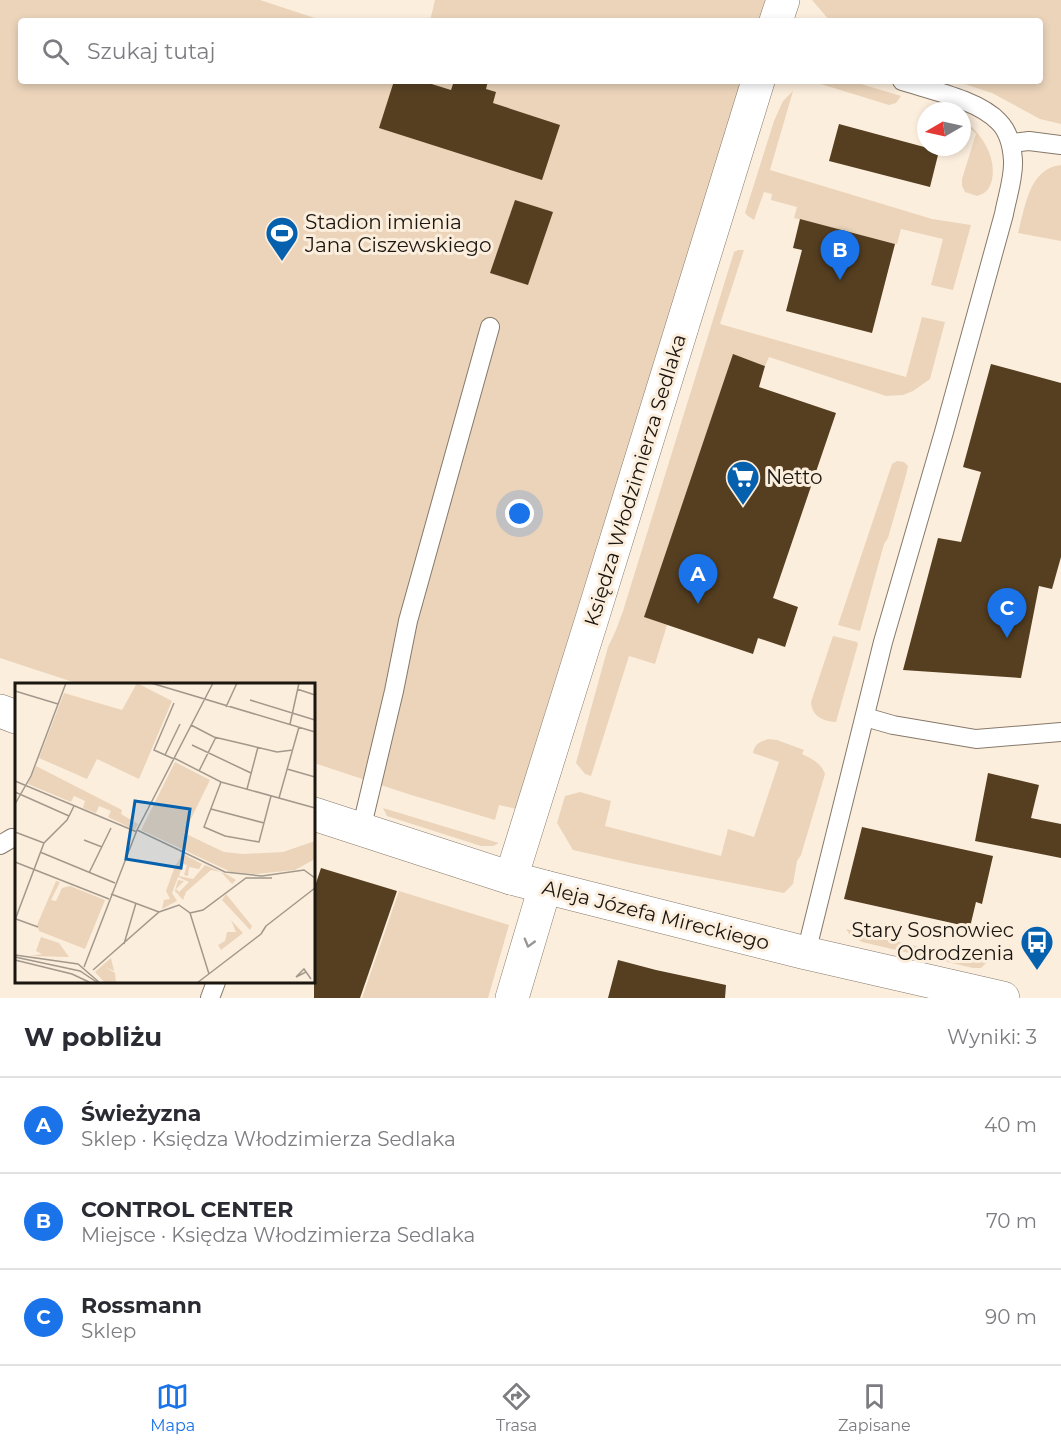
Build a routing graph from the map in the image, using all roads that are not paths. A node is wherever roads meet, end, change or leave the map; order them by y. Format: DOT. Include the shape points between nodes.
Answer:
graph roads {
  1 [pos="783,0"];
  2 [pos="777,18"];
  3 [pos="757,84"];
  4 [pos="911,84"];
  5 [pos="1011,143"];
  6 [pos="1061,145"];
  7 [pos="490,327"];
  8 [pos="0,711"];
  9 [pos="15,717"];
  10 [pos="865,717"];
  11 [pos="1061,732"];
  12 [pos="315,814"];
  13 [pos="361,830"];
  14 [pos="15,838"];
  15 [pos="0,845"];
  16 [pos="511,878"];
  17 [pos="545,887"];
  18 [pos="806,953"];
  19 [pos="215,983"];
  20 [pos="210,998"];
  21 [pos="512,998"];
  22 [pos="1003,998"];
  1 -- 2 [label="street"];
  3 -- 16 [label="street, Księdza Włodzimierza Sedlaka"];
  4 -- 5 [label="lane" via="989,113 1000,122"];
  5 -- 6 [label="lane"];
  5 -- 10 [label="lane" via="1012,178 1004,214"];
  7 -- 13 [label="lane" via="408,621"];
  8 -- 9 [label="street"];
  10 -- 11 [label="lane" via="976,739"];
  10 -- 18 [label="lane"];
  12 -- 13 [label="street, Aleja Józefa Mireckiego"];
  13 -- 16 [label="street, Aleja Józefa Mireckiego"];
  14 -- 15 [label="lane"];
  16 -- 17 [label="street, Aleja Józefa Mireckiego"];
  17 -- 18 [label="street, Aleja Józefa Mireckiego"];
  17 -- 21 [label="street, one-way"];
  18 -- 22 [label="street, Aleja Józefa Mireckiego"];
  19 -- 20 [label="lane"];
}
